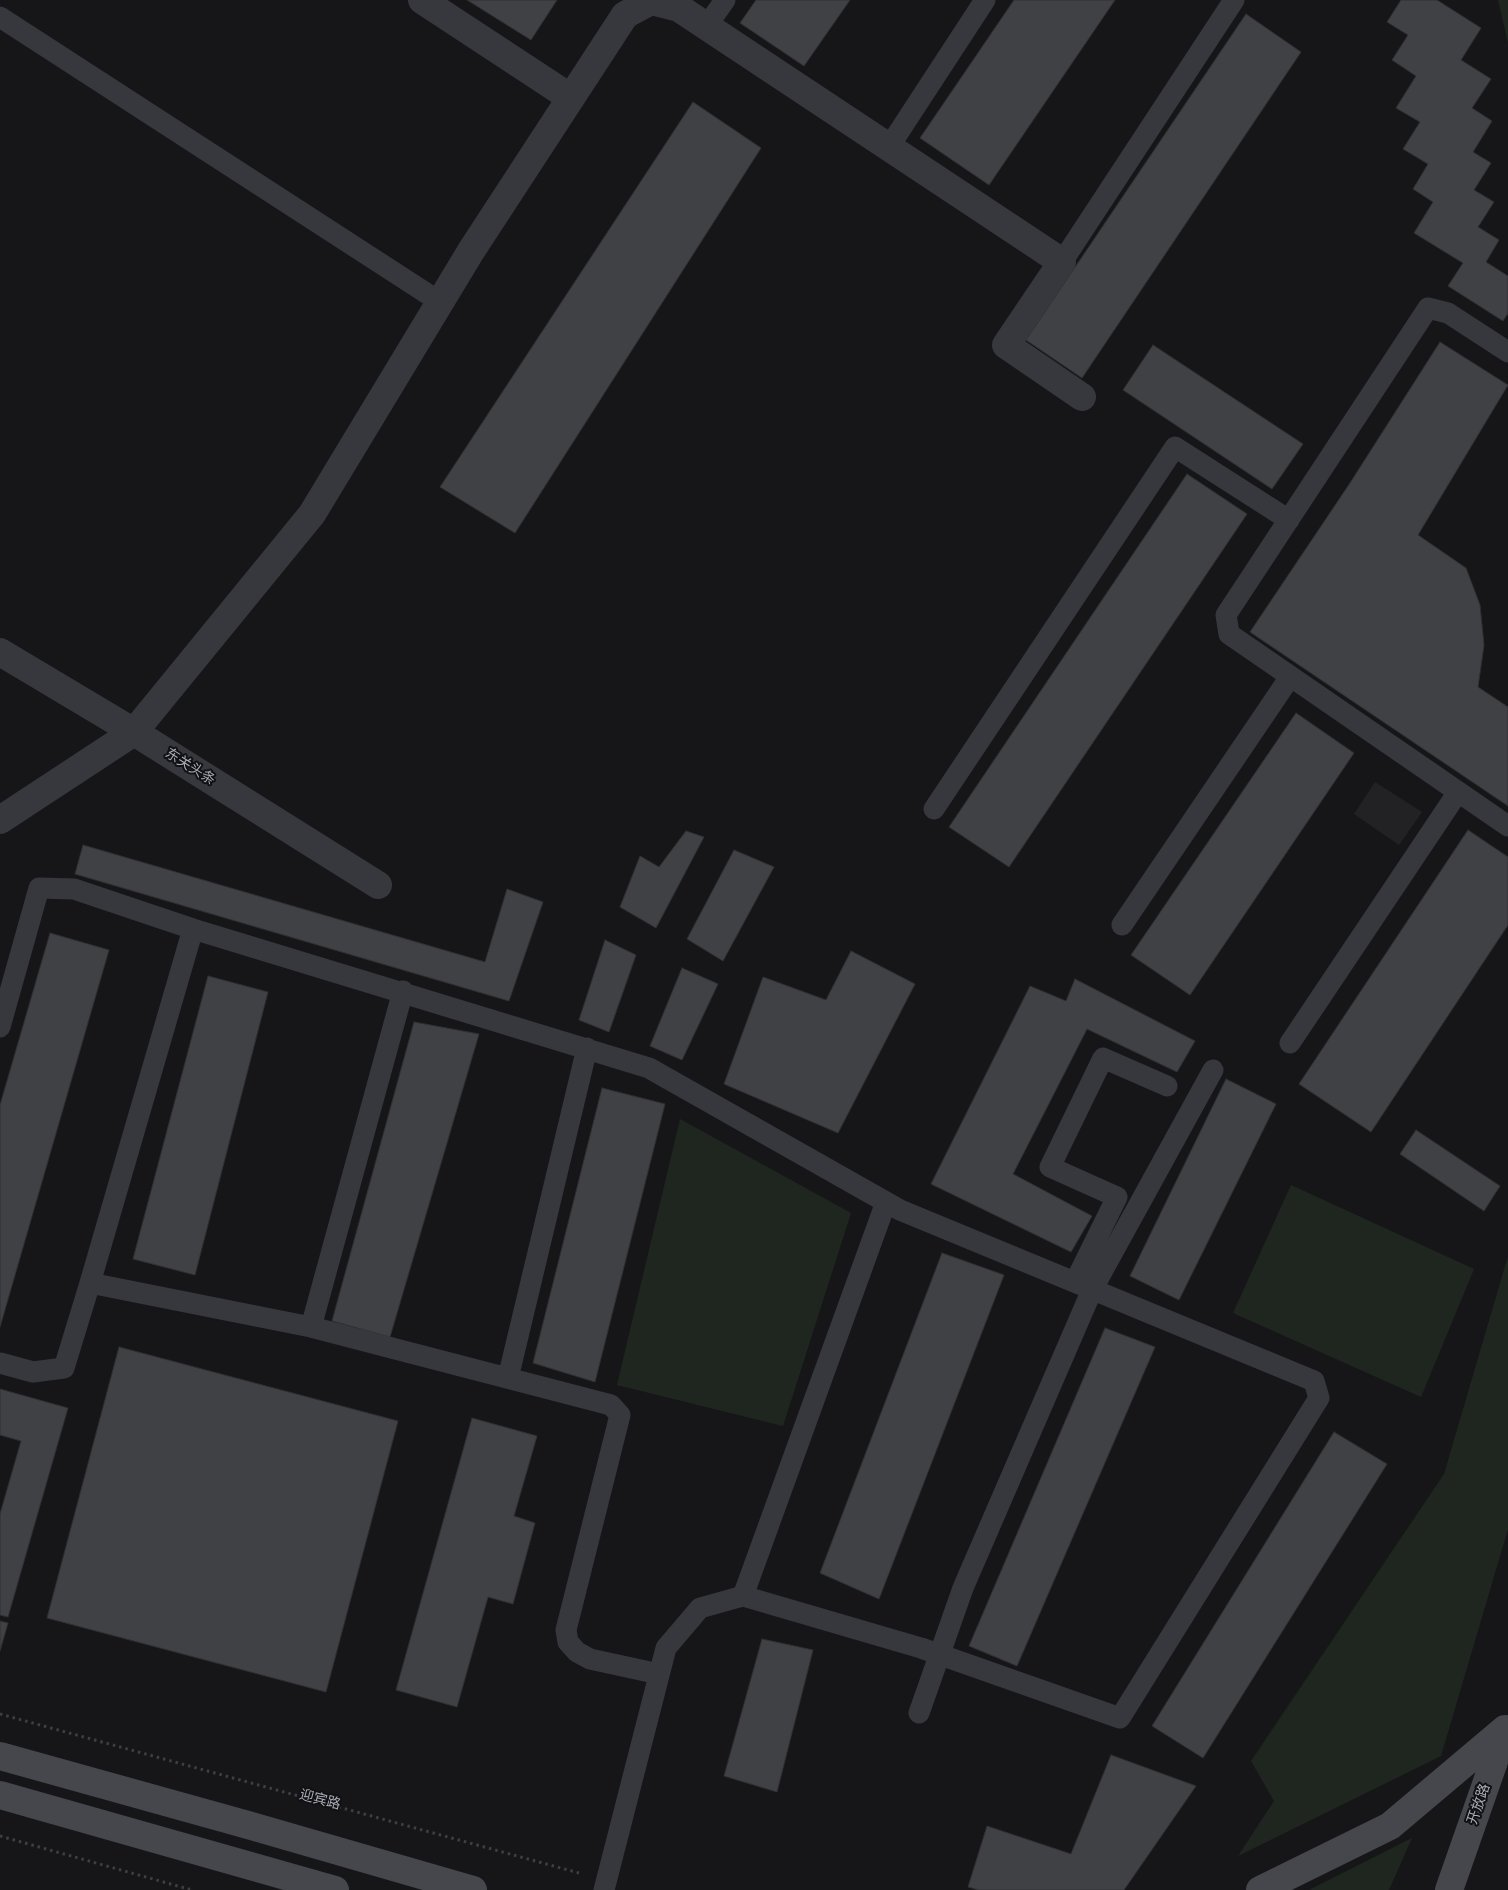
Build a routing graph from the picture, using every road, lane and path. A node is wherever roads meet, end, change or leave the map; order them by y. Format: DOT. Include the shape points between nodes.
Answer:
graph roads {
  1 [pos="725,0"];
  2 [pos="986,0"];
  3 [pos="1234,0"];
  4 [pos="428,2"];
  5 [pos="0,17"];
  6 [pos="706,27"];
  7 [pos="571,98"];
  8 [pos="889,147"];
  9 [pos="1062,262"];
  10 [pos="440,302"];
  11 [pos="1508,352"];
  12 [pos="1082,397"];
  13 [pos="1288,520"];
  14 [pos="0,652"];
  15 [pos="1290,676"];
  16 [pos="134,732"];
  17 [pos="1458,792"];
  18 [pos="934,809"];
  19 [pos="0,820"];
  20 [pos="1508,826"];
  21 [pos="378,885"];
  22 [pos="1122,925"];
  23 [pos="193,929"];
  24 [pos="403,991"];
  25 [pos="0,1027"];
  26 [pos="1290,1043"];
  27 [pos="588,1048"];
  28 [pos="1213,1070"];
  29 [pos="1167,1086"];
  30 [pos="886,1202"];
  31 [pos="90,1283"];
  32 [pos="1084,1286"];
  33 [pos="311,1327"];
  34 [pos="0,1363"];
  35 [pos="508,1378"];
  36 [pos="744,1596"];
  37 [pos="940,1654"];
  38 [pos="659,1674"];
  39 [pos="919,1713"];
  40 [pos="0,1714"];
  41 [pos="1507,1724"];
  42 [pos="0,1756"];
  43 [pos="0,1795"];
  44 [pos="0,1836"];
  45 [pos="606,1885"];
  46 [pos="192,1890"];
  47 [pos="335,1890"];
  48 [pos="473,1890"];
  49 [pos="1260,1890"];
  50 [pos="1449,1890"];
  1 -- 6 [label="lane"];
  2 -- 8 [label="lane"];
  3 -- 9 [label="lane"];
  4 -- 7 [label="street"];
  5 -- 10 [label="lane"];
  6 -- 7 [label="street" via="678,8 651,1 624,15"];
  6 -- 8 [label="street"];
  7 -- 10 [label="street"];
  8 -- 9 [label="street"];
  9 -- 12 [label="street" via="1006,345"];
  10 -- 16 [label="street" via="312,514"];
  11 -- 13 [label="lane" via="1448,313 1428,308"];
  13 -- 15 [label="lane" via="1226,615 1229,634"];
  13 -- 18 [label="lane" via="1175,448"];
  14 -- 16 [label="street, 东关头条"];
  15 -- 17 [label="lane"];
  15 -- 22 [label="lane"];
  16 -- 19 [label="street"];
  16 -- 21 [label="street, 东关头条"];
  17 -- 20 [label="lane"];
  17 -- 26 [label="lane"];
  23 -- 24 [label="lane"];
  23 -- 25 [label="lane" via="74,889 40,888"];
  23 -- 31 [label="lane"];
  24 -- 27 [label="lane"];
  24 -- 33 [label="lane"];
  27 -- 30 [label="lane" via="649,1068"];
  27 -- 35 [label="lane"];
  28 -- 32 [label="lane"];
  29 -- 32 [label="lane" via="1104,1058 1050,1167 1117,1197"];
  30 -- 32 [label="lane"];
  30 -- 36 [label="lane"];
  31 -- 33 [label="lane"];
  31 -- 34 [label="lane" via="64,1368 34,1372"];
  32 -- 37 [label="lane" via="963,1588"];
  32 -- 37 [label="lane" via="1314,1381 1319,1398 1120,1718"];
  33 -- 35 [label="lane"];
  35 -- 38 [label="lane" via="611,1405 620,1415 566,1630 568,1642 590,1659"];
  36 -- 37 [label="lane"];
  36 -- 38 [label="lane" via="700,1608 666,1648"];
  37 -- 39 [label="lane"];
  38 -- 45 [label="lane"];
  40 -- 45 [label="path, 迎宾路"];
  41 -- 49 [label="main road" via="1390,1826"];
  41 -- 50 [label="main road, 开放路"];
  42 -- 48 [label="main road"];
  43 -- 47 [label="main road"];
  44 -- 46 [label="path"];
}
